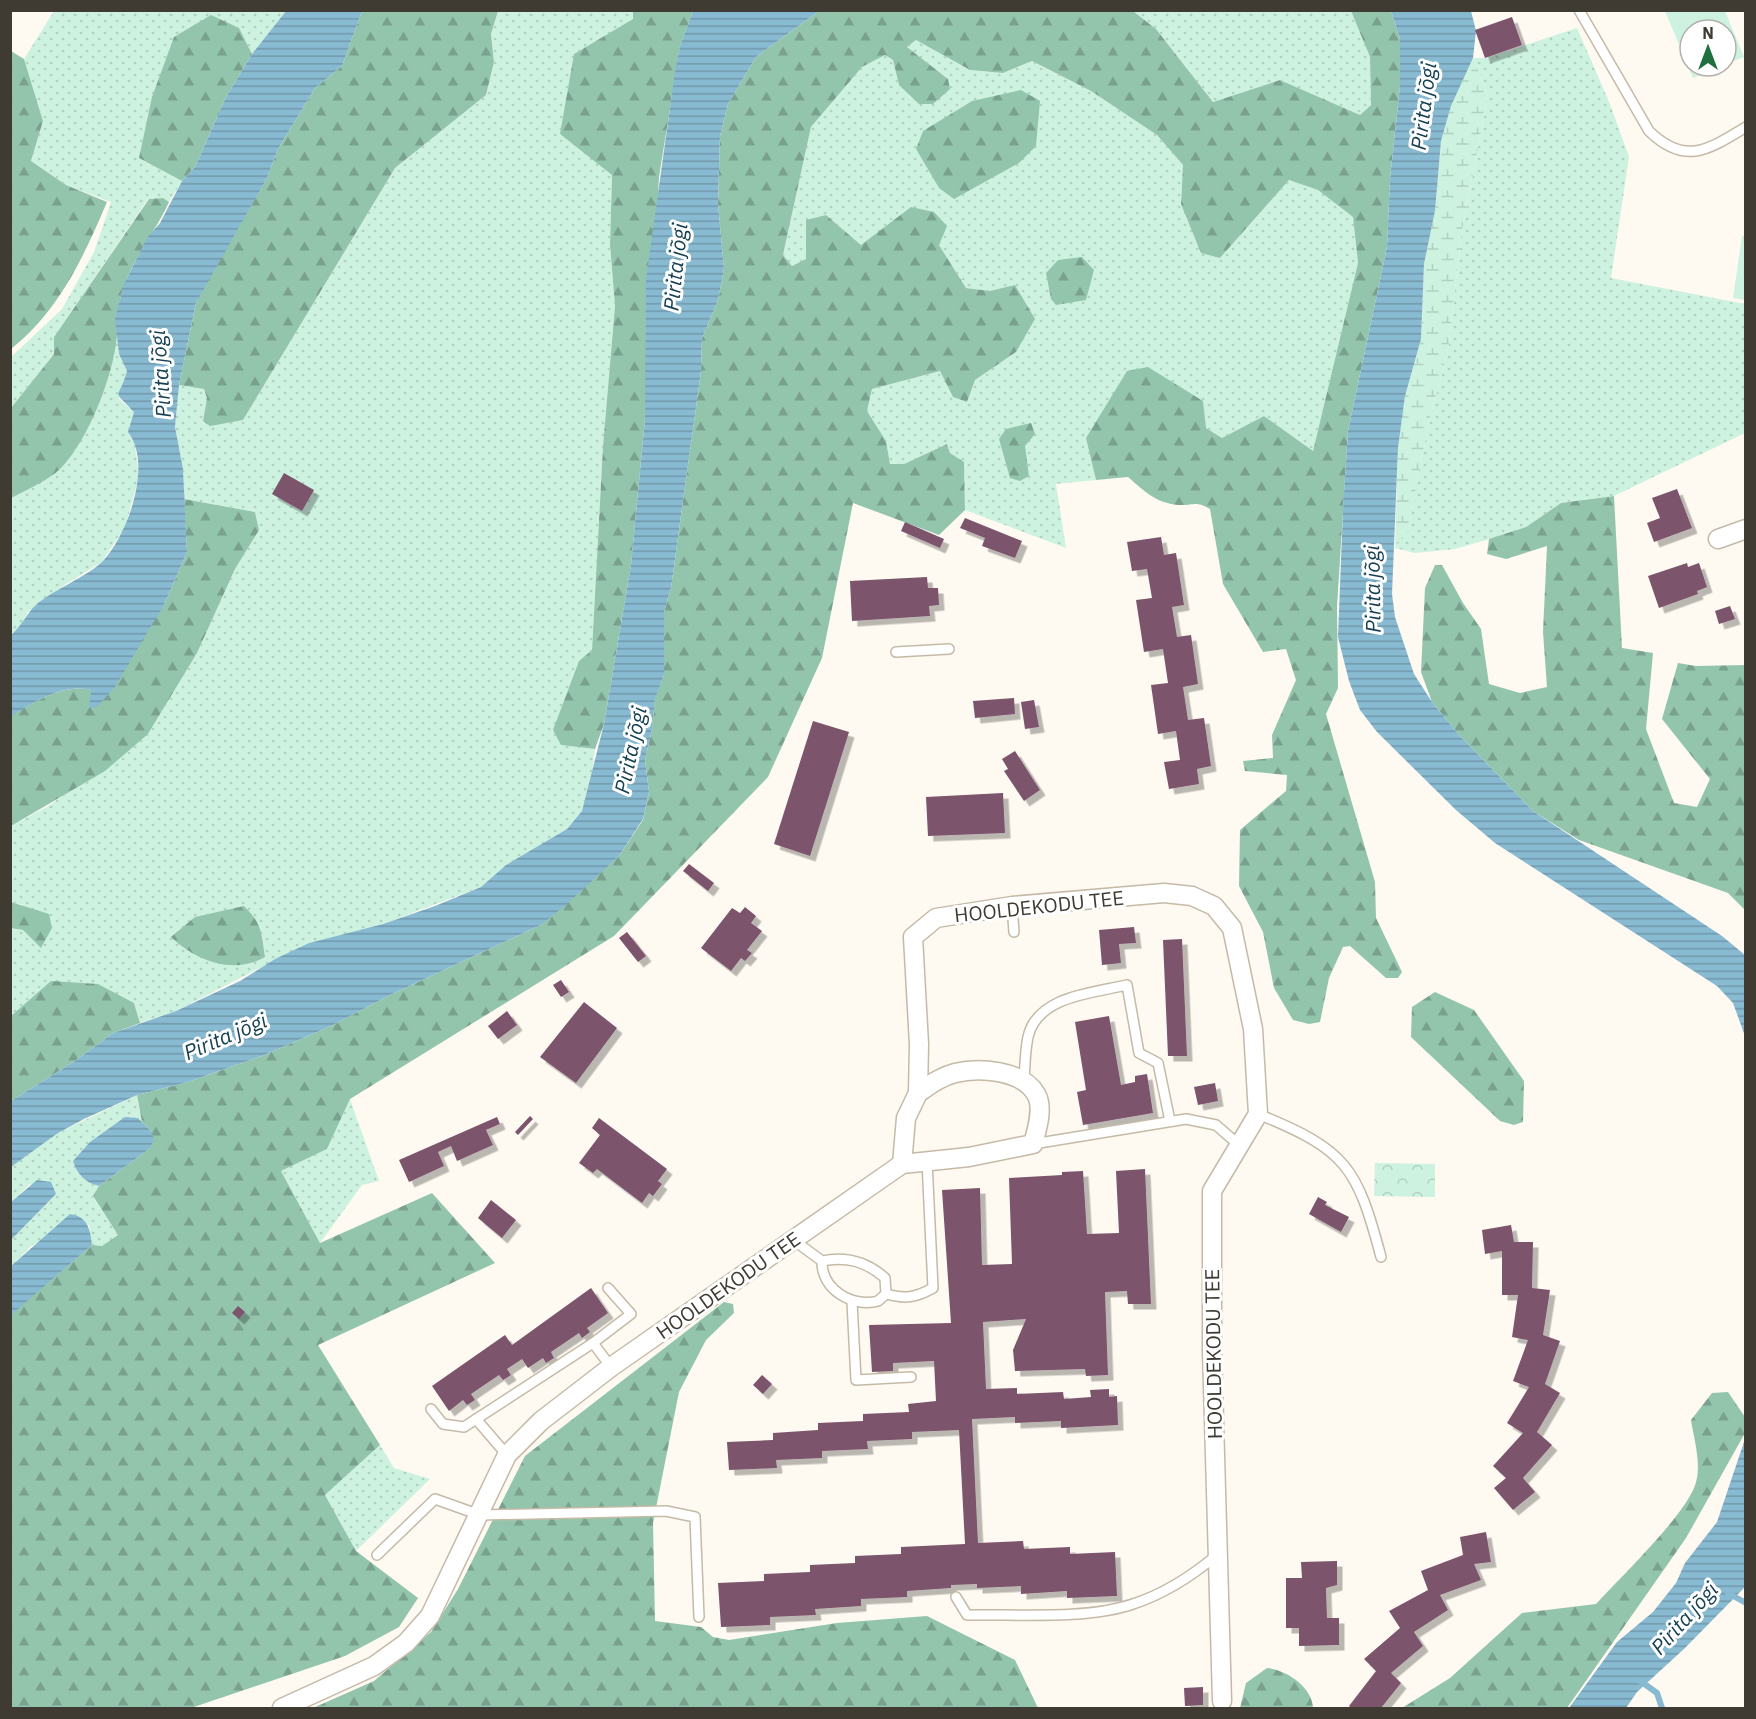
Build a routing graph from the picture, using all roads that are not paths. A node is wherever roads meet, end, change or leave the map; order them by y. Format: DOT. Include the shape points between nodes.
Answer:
graph roads {
  1 [pos="1579,10"];
  2 [pos="1746,127"];
  3 [pos="1746,528"];
  4 [pos="1718,539"];
  5 [pos="949,649"];
  6 [pos="896,652"];
  7 [pos="1012,906"];
  8 [pos="1014,932"];
  9 [pos="1024,1080"];
  10 [pos="918,1093"];
  11 [pos="1258,1114"];
  12 [pos="1170,1121"];
  13 [pos="1033,1144"];
  14 [pos="1239,1145"];
  15 [pos="927,1161"];
  16 [pos="902,1164"];
  17 [pos="792,1239"];
  18 [pos="1381,1257"];
  19 [pos="822,1261"];
  20 [pos="608,1288"];
  21 [pos="886,1294"];
  22 [pos="852,1302"];
  23 [pos="593,1342"];
  24 [pos="611,1367"];
  25 [pos="911,1377"];
  26 [pos="431,1409"];
  27 [pos="476,1419"];
  28 [pos="507,1455"];
  29 [pos="480,1515"];
  30 [pos="1219,1553"];
  31 [pos="377,1555"];
  32 [pos="956,1597"];
  33 [pos="699,1617"];
  34 [pos="1222,1701"];
  35 [pos="282,1708"];
  1 -- 2 [label="lane" via="1649,131 1665,146 1691,153 1714,146"];
  3 -- 4 [label="street"];
  5 -- 6 [label="lane"];
  7 -- 8 [label="lane"];
  7 -- 10 [label="street, HOOLDEKODU TEE" via="936,918 913,937"];
  7 -- 11 [label="street, HOOLDEKODU TEE" via="1164,893 1192,896 1214,906 1232,928 1252,1029"];
  9 -- 10 [label="street" via="1005,1072 957,1072 935,1080"];
  9 -- 12 [label="lane" via="1028,1035 1043,1011 1069,999 1127,985 1139,1053 1158,1063"];
  9 -- 13 [label="street" via="1037,1095 1039,1123"];
  10 -- 16 [label="street, HOOLDEKODU TEE" via="906,1118"];
  11 -- 14 [label="street, HOOLDEKODU TEE"];
  11 -- 18 [label="lane" via="1327,1148 1354,1175 1367,1203"];
  12 -- 13 [label="lane"];
  12 -- 14 [label="lane" via="1186,1119 1216,1125"];
  13 -- 15 [label="street"];
  14 -- 30 [label="street, HOOLDEKODU TEE" via="1212,1191 1212,1350"];
  15 -- 16 [label="street"];
  15 -- 21 [label="lane" via="933,1288 917,1297"];
  16 -- 17 [label="street, HOOLDEKODU TEE"];
  17 -- 19 [label="lane"];
  17 -- 24 [label="street, HOOLDEKODU TEE"];
  19 -- 21 [label="lane" via="857,1260 874,1268 885,1278"];
  19 -- 22 [label="lane" via="828,1281"];
  20 -- 23 [label="lane" via="631,1314"];
  21 -- 22 [label="lane" via="878,1301"];
  22 -- 25 [label="lane" via="856,1380"];
  23 -- 24 [label="lane"];
  23 -- 27 [label="lane"];
  24 -- 28 [label="street, HOOLDEKODU TEE" via="541,1422"];
  26 -- 27 [label="lane" via="443,1424 464,1427"];
  27 -- 28 [label="lane"];
  28 -- 29 [label="street, HOOLDEKODU TEE"];
  29 -- 31 [label="lane" via="435,1499"];
  29 -- 33 [label="lane" via="666,1511 695,1517"];
  29 -- 35 [label="street, HOOLDEKODU TEE" via="429,1617 406,1643 374,1666"];
  30 -- 32 [label="lane" via="1192,1576 1133,1604 1083,1613 967,1615"];
  30 -- 34 [label="street, HOOLDEKODU TEE"];
}
